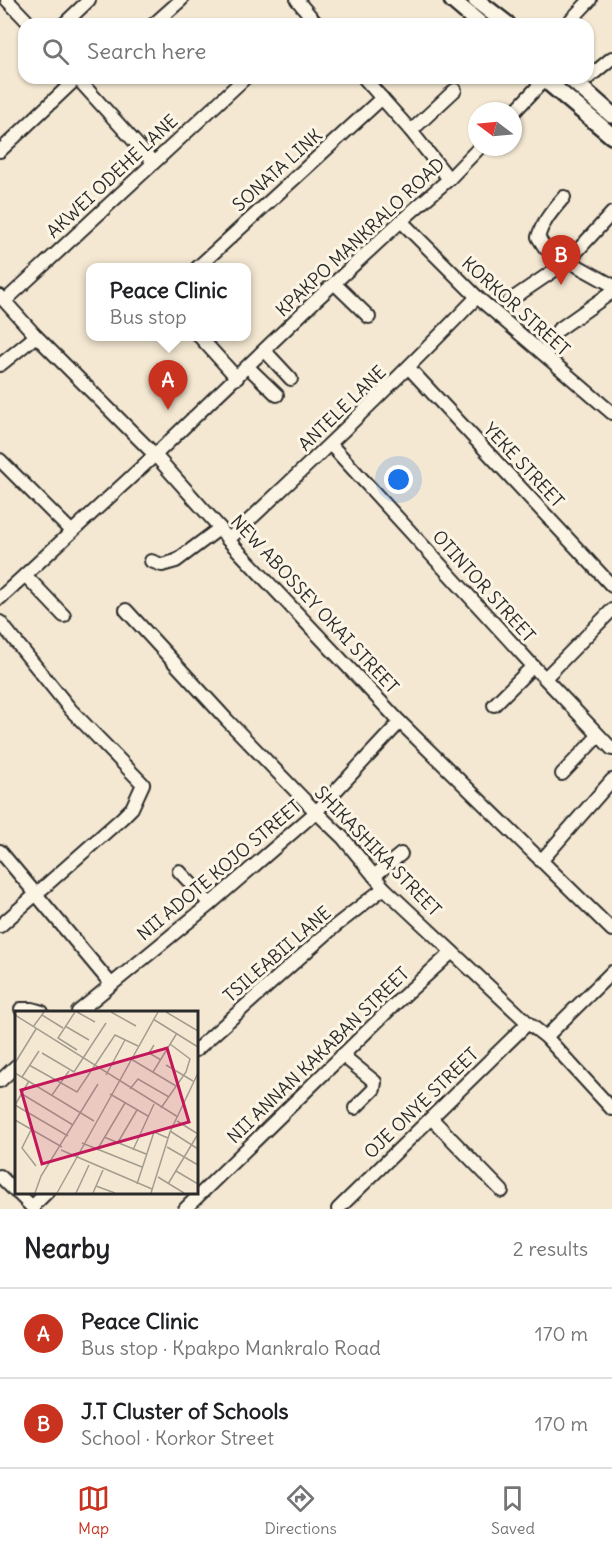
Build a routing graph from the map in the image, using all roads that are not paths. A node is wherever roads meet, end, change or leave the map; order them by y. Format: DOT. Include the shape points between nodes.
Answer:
graph roads {
  1 [pos="7,0"];
  2 [pos="89,0"];
  3 [pos="181,0"];
  4 [pos="297,0"];
  5 [pos="452,0"];
  6 [pos="476,0"];
  7 [pos="590,0"];
  8 [pos="24,18"];
  9 [pos="70,18"];
  10 [pos="161,18"];
  11 [pos="308,18"];
  12 [pos="469,18"];
  13 [pos="499,18"];
  14 [pos="573,18"];
  15 [pos="612,58"];
  16 [pos="594,71"];
  17 [pos="71,84"];
  18 [pos="82,84"];
  19 [pos="238,84"];
  20 [pos="369,84"];
  21 [pos="540,84"];
  22 [pos="552,84"];
  23 [pos="585,84"];
  24 [pos="455,90"];
  25 [pos="382,98"];
  26 [pos="522,103"];
  27 [pos="612,115"];
  28 [pos="411,131"];
  29 [pos="612,136"];
  30 [pos="0,151"];
  31 [pos="471,156"];
  32 [pos="153,162"];
  33 [pos="449,179"];
  34 [pos="564,197"];
  35 [pos="612,213"];
  36 [pos="401,221"];
  37 [pos="568,261"];
  38 [pos="200,263"];
  39 [pos="334,284"];
  40 [pos="612,285"];
  41 [pos="612,291"];
  42 [pos="477,297"];
  43 [pos="2,298"];
  44 [pos="509,301"];
  45 [pos="369,316"];
  46 [pos="558,330"];
  47 [pos="36,336"];
  48 [pos="204,341"];
  49 [pos="265,351"];
  50 [pos="0,365"];
  51 [pos="248,367"];
  52 [pos="409,368"];
  53 [pos="237,378"];
  54 [pos="291,379"];
  55 [pos="277,395"];
  56 [pos="612,413"];
  57 [pos="331,445"];
  58 [pos="155,455"];
  59 [pos="0,460"];
  60 [pos="220,528"];
  61 [pos="71,531"];
  62 [pos="228,540"];
  63 [pos="151,561"];
  64 [pos="26,575"];
  65 [pos="612,586"];
  66 [pos="0,598"];
  67 [pos="126,610"];
  68 [pos="612,610"];
  69 [pos="64,616"];
  70 [pos="0,622"];
  71 [pos="533,666"];
  72 [pos="545,678"];
  73 [pos="494,705"];
  74 [pos="400,722"];
  75 [pos="598,736"];
  76 [pos="612,749"];
  77 [pos="562,774"];
  78 [pos="612,780"];
  79 [pos="315,812"];
  80 [pos="0,851"];
  81 [pos="402,854"];
  82 [pos="542,861"];
  83 [pos="180,871"];
  84 [pos="374,876"];
  85 [pos="384,888"];
  86 [pos="35,894"];
  87 [pos="210,904"];
  88 [pos="0,926"];
  89 [pos="612,930"];
  90 [pos="452,952"];
  91 [pos="612,972"];
  92 [pos="111,984"];
  93 [pos="21,1009"];
  94 [pos="39,1011"];
  95 [pos="79,1011"];
  96 [pos="528,1023"];
  97 [pos="546,1037"];
  98 [pos="198,1048"];
  99 [pos="342,1055"];
  100 [pos="15,1067"];
  101 [pos="0,1081"];
  102 [pos="355,1108"];
  103 [pos="612,1110"];
  104 [pos="432,1119"];
  105 [pos="0,1176"];
  106 [pos="15,1190"];
  107 [pos="502,1191"];
  108 [pos="19,1194"];
  109 [pos="45,1194"];
  110 [pos="33,1208"];
  111 [pos="184,1209"];
  112 [pos="338,1209"];
  1 -- 8 [label="street"];
  2 -- 9 [label="street"];
  3 -- 10 [label="street"];
  4 -- 11 [label="street"];
  5 -- 12 [label="main road"];
  6 -- 13 [label="main road"];
  7 -- 14 [label="street"];
  15 -- 16 [label="street"];
  17 -- 30 [label="street"];
  18 -- 32 [label="street"];
  19 -- 32 [label="street, AKWEI ODEHE LANE"];
  20 -- 25 [label="street"];
  21 -- 26 [label="street"];
  22 -- 29 [label="main road"];
  23 -- 27 [label="main road"];
  24 -- 28 [label="street"];
  25 -- 28 [label="street"];
  25 -- 38 [label="street, SONATA LINK"];
  28 -- 33 [label="street"];
  31 -- 33 [label="street, KPAKPO MANKRALO ROAD"];
  32 -- 43 [label="street, AKWEI ODEHE LANE"];
  33 -- 36 [label="street, KPAKPO MANKRALO ROAD"];
  34 -- 37 [label="street" via="545,220 538,237 545,248"];
  35 -- 37 [label="street"];
  36 -- 39 [label="street, KPAKPO MANKRALO ROAD"];
  36 -- 42 [label="street, KORKOR STREET"];
  37 -- 40 [label="street"];
  37 -- 44 [label="street"];
  39 -- 45 [label="street"];
  39 -- 49 [label="street, KPAKPO MANKRALO ROAD"];
  41 -- 46 [label="street"];
  42 -- 52 [label="street, ANTELE LANE"];
  42 -- 56 [label="street, KORKOR STREET"];
  43 -- 47 [label="street, NEW ABOSSEY OKAI STREET"];
  47 -- 50 [label="street"];
  47 -- 58 [label="street, NEW ABOSSEY OKAI STREET"];
  48 -- 53 [label="street"];
  49 -- 51 [label="street, KPAKPO MANKRALO ROAD"];
  49 -- 54 [label="street"];
  51 -- 53 [label="street, KPAKPO MANKRALO ROAD"];
  51 -- 55 [label="street"];
  52 -- 57 [label="street, ANTELE LANE"];
  52 -- 65 [label="street, YEKE STREET"];
  53 -- 58 [label="street, KPAKPO MANKRALO ROAD"];
  57 -- 62 [label="street, ANTELE LANE"];
  57 -- 71 [label="street, OTINTOR STREET"];
  58 -- 60 [label="street, NEW ABOSSEY OKAI STREET"];
  58 -- 61 [label="street, KPAKPO MANKRALO ROAD"];
  59 -- 61 [label="street"];
  60 -- 62 [label="street, NEW ABOSSEY OKAI STREET"];
  60 -- 63 [label="street" via="176,561 162,565"];
  61 -- 64 [label="street, KPAKPO MANKRALO ROAD"];
  62 -- 74 [label="street, NEW ABOSSEY OKAI STREET"];
  64 -- 66 [label="street, KPAKPO MANKRALO ROAD"];
  64 -- 69 [label="street"];
  67 -- 79 [label="street, SHIKASHIKA STREET"];
  68 -- 72 [label="street"];
  70 -- 86 [label="street" via="71,710 143,784 132,808"];
  71 -- 72 [label="street, OTINTOR STREET"];
  71 -- 73 [label="street"];
  72 -- 75 [label="street, OTINTOR STREET"];
  74 -- 79 [label="street, NII ADOTE KOJO STREET"];
  74 -- 82 [label="street, NEW ABOSSEY OKAI STREET"];
  75 -- 76 [label="street, OTINTOR STREET"];
  75 -- 77 [label="street"];
  78 -- 82 [label="street"];
  79 -- 84 [label="street, SHIKASHIKA STREET" via="348,834"];
  79 -- 87 [label="street, NII ADOTE KOJO STREET"];
  80 -- 86 [label="street"];
  81 -- 84 [label="street"];
  82 -- 89 [label="street, NEW ABOSSEY OKAI STREET"];
  83 -- 87 [label="street"];
  84 -- 85 [label="street, SHIKASHIKA STREET"];
  85 -- 90 [label="street, SHIKASHIKA STREET"];
  85 -- 98 [label="street, TSILEABII LANE" via="334,927"];
  86 -- 88 [label="street"];
  86 -- 92 [label="street"];
  87 -- 92 [label="street, NII ADOTE KOJO STREET"];
  90 -- 96 [label="street, SHIKASHIKA STREET"];
  90 -- 99 [label="street, NII ANNAN KAKABAN STREET"];
  91 -- 97 [label="street"];
  92 -- 95 [label="street, NII ADOTE KOJO STREET"];
  93 -- 94 [label="street"];
  96 -- 97 [label="street, SHIKASHIKA STREET"];
  96 -- 104 [label="street, OJE ONYE STREET"];
  97 -- 103 [label="street, SHIKASHIKA STREET"];
  99 -- 102 [label="street" via="375,1082 374,1089"];
  99 -- 111 [label="street, NII ANNAN KAKABAN STREET"];
  100 -- 101 [label="street"];
  104 -- 107 [label="street"];
  104 -- 112 [label="street, OJE ONYE STREET"];
  105 -- 106 [label="street"];
  108 -- 110 [label="street"];
  109 -- 110 [label="street"];
}
